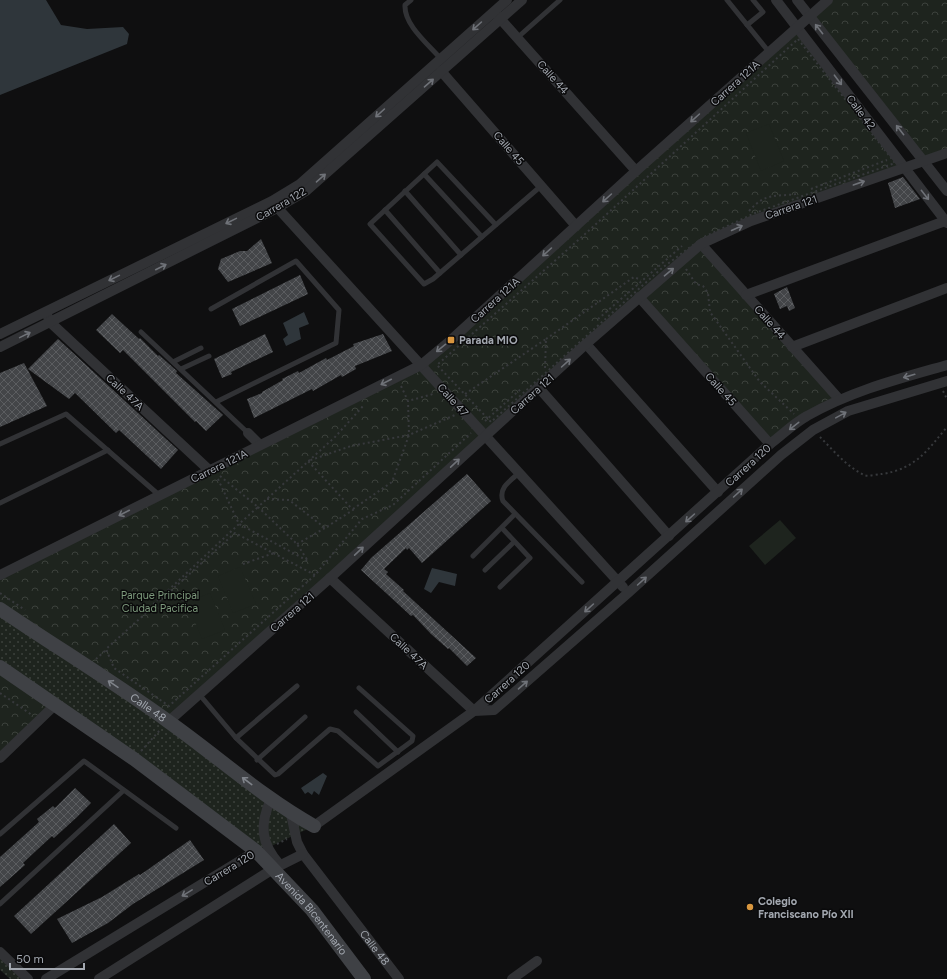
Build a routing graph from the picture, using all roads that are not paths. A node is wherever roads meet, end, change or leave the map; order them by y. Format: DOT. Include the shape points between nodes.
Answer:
graph roads {
  1 [pos="411,0"];
  2 [pos="506,0"];
  3 [pos="522,0"];
  4 [pos="560,0"];
  5 [pos="727,0"];
  6 [pos="753,0"];
  7 [pos="776,0"];
  8 [pos="797,0"];
  9 [pos="828,0"];
  10 [pos="497,15"];
  11 [pos="809,16"];
  12 [pos="748,25"];
  13 [pos="797,27"];
  14 [pos="517,38"];
  15 [pos="769,52"];
  16 [pos="441,59"];
  17 [pos="442,71"];
  18 [pos="947,153"];
  19 [pos="924,161"];
  20 [pos="904,167"];
  21 [pos="636,171"];
  22 [pos="424,174"];
  23 [pos="541,186"];
  24 [pos="947,191"];
  25 [pos="405,192"];
  26 [pos="275,205"];
  27 [pos="385,210"];
  28 [pos="946,222"];
  29 [pos="496,226"];
  30 [pos="576,226"];
  31 [pos="482,237"];
  32 [pos="701,244"];
  33 [pos="461,255"];
  34 [pos="440,274"];
  35 [pos="947,288"];
  36 [pos="746,295"];
  37 [pos="639,297"];
  38 [pos="210,309"];
  39 [pos="45,312"];
  40 [pos="51,323"];
  41 [pos="141,332"];
  42 [pos="0,334"];
  43 [pos="586,344"];
  44 [pos="0,347"];
  45 [pos="792,347"];
  46 [pos="201,348"];
  47 [pos="209,356"];
  48 [pos="173,362"];
  49 [pos="421,364"];
  50 [pos="947,365"];
  51 [pos="181,369"];
  52 [pos="947,381"];
  53 [pos="539,388"];
  54 [pos="839,399"];
  55 [pos="216,402"];
  56 [pos="248,433"];
  57 [pos="485,435"];
  58 [pos="0,444"];
  59 [pos="770,444"];
  60 [pos="260,445"];
  61 [pos="108,450"];
  62 [pos="209,470"];
  63 [pos="519,473"];
  64 [pos="718,492"];
  65 [pos="158,496"];
  66 [pos="0,503"];
  67 [pos="515,514"];
  68 [pos="502,528"];
  69 [pos="669,536"];
  70 [pos="514,542"];
  71 [pos="473,556"];
  72 [pos="485,570"];
  73 [pos="0,575"];
  74 [pos="330,578"];
  75 [pos="582,582"];
  76 [pos="618,582"];
  77 [pos="500,587"];
  78 [pos="628,593"];
  79 [pos="0,609"];
  80 [pos="0,667"];
  81 [pos="298,686"];
  82 [pos="359,688"];
  83 [pos="199,694"];
  84 [pos="56,704"];
  85 [pos="474,711"];
  86 [pos="356,712"];
  87 [pos="305,717"];
  88 [pos="169,721"];
  89 [pos="236,738"];
  90 [pos="398,752"];
  91 [pos="0,758"];
  92 [pos="257,760"];
  93 [pos="124,791"];
  94 [pos="271,799"];
  95 [pos="291,814"];
  96 [pos="314,826"];
  97 [pos="176,828"];
  98 [pos="0,834"];
  99 [pos="262,850"];
  100 [pos="303,854"];
  101 [pos="276,867"];
  102 [pos="0,904"];
  103 [pos="0,952"];
  104 [pos="537,961"];
  105 [pos="28,979"];
  106 [pos="46,979"];
  107 [pos="99,979"];
  108 [pos="364,979"];
  109 [pos="399,979"];
  110 [pos="512,979"];
  1 -- 16 [label="lane" via="405,5 408,21"];
  2 -- 10 [label="street, Carrera 122"];
  3 -- 10 [label="street, Carrera 122"];
  4 -- 14 [label="lane"];
  5 -- 12 [label="lane"];
  6 -- 12 [label="lane" via="763,12"];
  7 -- 13 [label="street, Calle 42"];
  8 -- 11 [label="street"];
  9 -- 11 [label="street, Carrera 121A"];
  10 -- 14 [label="street, Calle 44"];
  10 -- 16 [label="street, Carrera 122, one-way"];
  10 -- 17 [label="street, Carrera 122"];
  11 -- 13 [label="street, Carrera 121A"];
  19 -- 11 [label="street, one-way"];
  12 -- 15 [label="lane"];
  13 -- 15 [label="street, Carrera 121A"];
  13 -- 20 [label="street, Calle 42, one-way"];
  14 -- 21 [label="street, Calle 44"];
  15 -- 21 [label="street, Carrera 121A, one-way"];
  16 -- 26 [label="street, Carrera 122, one-way"];
  17 -- 23 [label="street, Calle 45"];
  26 -- 17 [label="street, Carrera 122, one-way" via="306,191"];
  18 -- 19 [label="street, Carrera 121"];
  19 -- 20 [label="street, Carrera 121"];
  19 -- 24 [label="street"];
  20 -- 28 [label="street, Calle 42, one-way"];
  32 -- 20 [label="street, Carrera 121, one-way" via="751,221"];
  21 -- 30 [label="street, Carrera 121A, one-way"];
  22 -- 25 [label="lane"];
  22 -- 29 [label="lane" via="437,162"];
  22 -- 31 [label="lane"];
  23 -- 29 [label="lane"];
  23 -- 30 [label="street, Calle 45"];
  25 -- 27 [label="lane"];
  25 -- 33 [label="lane"];
  26 -- 39 [label="street, Carrera 122, one-way"];
  40 -- 26 [label="street, Carrera 122, one-way"];
  26 -- 49 [label="street, Calle 47"];
  27 -- 34 [label="lane"];
  27 -- 34 [label="lane" via="370,224 424,284"];
  28 -- 36 [label="street"];
  29 -- 31 [label="lane"];
  30 -- 49 [label="street, Carrera 121A, one-way" via="451,340"];
  31 -- 33 [label="lane"];
  32 -- 36 [label="street, Calle 44"];
  37 -- 32 [label="street, Carrera 121, one-way"];
  33 -- 34 [label="lane"];
  35 -- 45 [label="street"];
  36 -- 45 [label="street, Calle 44"];
  37 -- 43 [label="street, Carrera 121"];
  37 -- 59 [label="street, Calle 45"];
  38 -- 55 [label="lane" via="296,261 339,310 336,343"];
  39 -- 40 [label="street, Calle 47A"];
  39 -- 42 [label="street, Carrera 122"];
  44 -- 40 [label="street, Carrera 122, one-way"];
  40 -- 62 [label="street, Calle 47A"];
  41 -- 48 [label="lane"];
  53 -- 43 [label="street, Carrera 121, one-way"];
  43 -- 64 [label="street"];
  45 -- 54 [label="street, Calle 44"];
  46 -- 48 [label="lane"];
  47 -- 51 [label="lane"];
  48 -- 51 [label="lane"];
  49 -- 57 [label="street, Calle 47"];
  49 -- 60 [label="street, Carrera 121A, one-way"];
  50 -- 54 [label="street, Carrera 120, one-way" via="873,386"];
  51 -- 55 [label="lane"];
  78 -- 52 [label="street, Carrera 120, one-way" via="781,455 814,430 848,411"];
  53 -- 57 [label="street, Carrera 121"];
  53 -- 69 [label="street"];
  54 -- 59 [label="street, Carrera 120, one-way" via="801,420"];
  55 -- 56 [label="lane"];
  56 -- 60 [label="street"];
  57 -- 63 [label="street, Calle 47"];
  74 -- 57 [label="street, Carrera 121, one-way"];
  58 -- 61 [label="lane" via="66,414"];
  59 -- 64 [label="street, Carrera 120"];
  60 -- 62 [label="street, Carrera 121A"];
  61 -- 65 [label="lane"];
  61 -- 66 [label="lane"];
  62 -- 65 [label="street, Carrera 121A"];
  63 -- 67 [label="lane" via="500,495 502,501"];
  63 -- 76 [label="street, Calle 47"];
  64 -- 69 [label="street, Carrera 120, one-way"];
  65 -- 73 [label="street, Carrera 121A, one-way"];
  67 -- 68 [label="lane"];
  67 -- 75 [label="lane"];
  68 -- 70 [label="lane"];
  68 -- 71 [label="lane"];
  69 -- 76 [label="street, Carrera 120"];
  70 -- 72 [label="lane"];
  70 -- 77 [label="lane" via="530,558"];
  74 -- 83 [label="street, Carrera 121"];
  74 -- 85 [label="street, Calle 47A"];
  76 -- 78 [label="street, Calle 47"];
  76 -- 85 [label="street, Carrera 120, one-way"];
  85 -- 78 [label="street, Carrera 120, one-way" via="494,710"];
  88 -- 79 [label="main road, Calle 48, one-way"];
  80 -- 84 [label="main road"];
  81 -- 89 [label="lane"];
  82 -- 90 [label="lane" via="413,736 412,741"];
  83 -- 88 [label="street, Carrera 121"];
  83 -- 89 [label="lane"];
  84 -- 91 [label="street"];
  84 -- 99 [label="main road"];
  85 -- 96 [label="street, Carrera 120"];
  86 -- 90 [label="lane"];
  87 -- 92 [label="lane"];
  94 -- 88 [label="main road, Calle 48, one-way"];
  89 -- 92 [label="lane"];
  90 -- 92 [label="lane" via="378,766 338,731 330,729 278,774 272,773"];
  93 -- 97 [label="lane"];
  93 -- 98 [label="lane" via="84,761"];
  93 -- 102 [label="lane"];
  94 -- 95 [label="main road, Calle 48"];
  94 -- 99 [label="street" via="264,814"];
  95 -- 96 [label="main road, Calle 48"];
  95 -- 100 [label="street, Calle 48" via="295,835"];
  99 -- 101 [label="main road, Avenida Bicentenario"];
  99 -- 106 [label="street, Carrera 120, one-way"];
  100 -- 101 [label="street"];
  100 -- 109 [label="street, Calle 48"];
  101 -- 107 [label="street"];
  101 -- 108 [label="main road, Avenida Bicentenario"];
  103 -- 105 [label="street"];
  104 -- 110 [label="street"];
}
